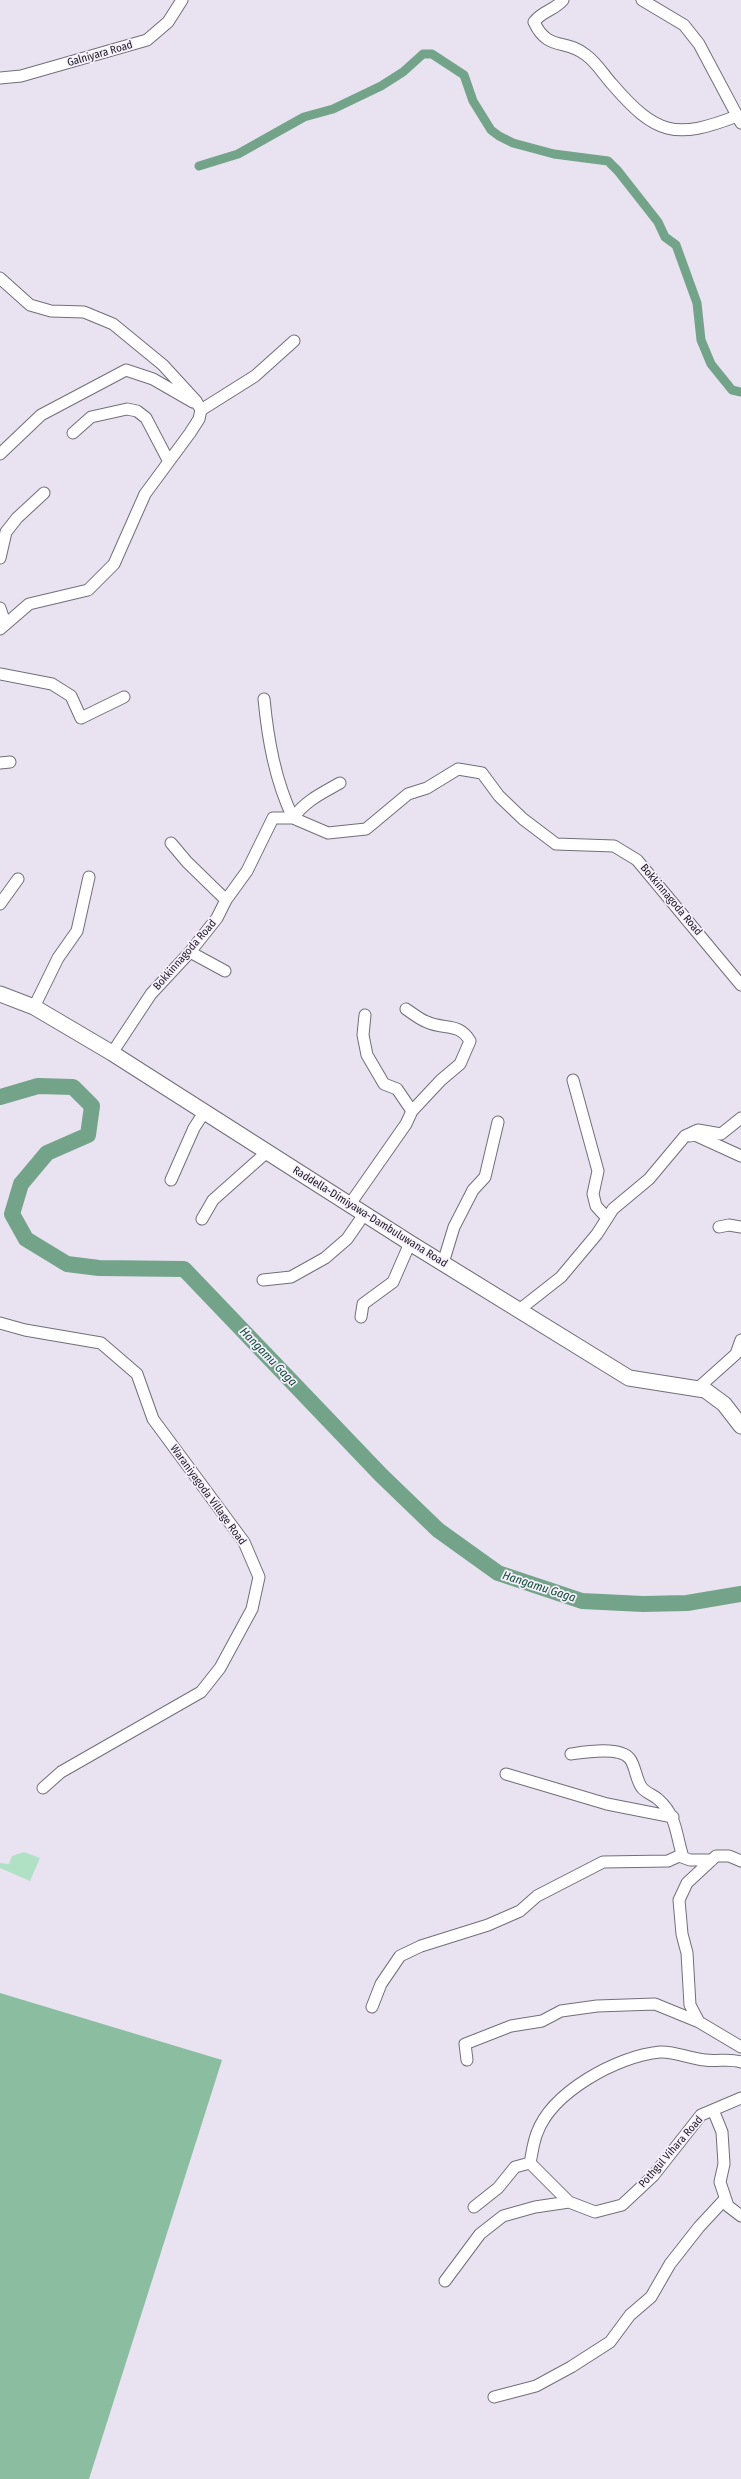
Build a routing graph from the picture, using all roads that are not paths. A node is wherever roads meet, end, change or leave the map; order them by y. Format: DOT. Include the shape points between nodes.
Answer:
graph roads {
  1 [pos="182,0"];
  2 [pos="563,0"];
  3 [pos="642,0"];
  4 [pos="0,78"];
  5 [pos="739,119"];
  6 [pos="0,278"];
  7 [pos="294,342"];
  8 [pos="199,408"];
  9 [pos="73,432"];
  10 [pos="0,454"];
  11 [pos="168,460"];
  12 [pos="44,493"];
  13 [pos="0,558"];
  14 [pos="0,608"];
  15 [pos="3,626"];
  16 [pos="0,674"];
  17 [pos="124,697"];
  18 [pos="264,699"];
  19 [pos="340,783"];
  20 [pos="293,818"];
  21 [pos="171,843"];
  22 [pos="89,877"];
  23 [pos="18,879"];
  24 [pos="226,900"];
  25 [pos="0,904"];
  26 [pos="190,952"];
  27 [pos="225,972"];
  28 [pos="741,985"];
  29 [pos="0,994"];
  30 [pos="34,1007"];
  31 [pos="406,1009"];
  32 [pos="366,1015"];
  33 [pos="112,1052"];
  34 [pos="573,1080"];
  35 [pos="205,1111"];
  36 [pos="412,1111"];
  37 [pos="741,1118"];
  38 [pos="498,1122"];
  39 [pos="685,1136"];
  40 [pos="267,1152"];
  41 [pos="741,1156"];
  42 [pos="171,1180"];
  43 [pos="350,1204"];
  44 [pos="365,1213"];
  45 [pos="607,1218"];
  46 [pos="202,1219"];
  47 [pos="719,1227"];
  48 [pos="741,1227"];
  49 [pos="410,1243"];
  50 [pos="443,1263"];
  51 [pos="263,1280"];
  52 [pos="519,1310"];
  53 [pos="361,1316"];
  54 [pos="0,1323"];
  55 [pos="741,1340"];
  56 [pos="698,1388"];
  57 [pos="741,1426"];
  58 [pos="571,1754"];
  59 [pos="506,1774"];
  60 [pos="43,1788"];
  61 [pos="672,1817"];
  62 [pos="683,1858"];
  63 [pos="712,1860"];
  64 [pos="741,1861"];
  65 [pos="372,2007"];
  66 [pos="699,2022"];
  67 [pos="741,2047"];
  68 [pos="467,2060"];
  69 [pos="741,2062"];
  70 [pos="741,2098"];
  71 [pos="713,2110"];
  72 [pos="530,2163"];
  73 [pos="725,2199"];
  74 [pos="569,2202"];
  75 [pos="474,2207"];
  76 [pos="741,2216"];
  77 [pos="445,2281"];
  78 [pos="494,2397"];
  1 -- 4 [label="street, Galniyara Road" via="168,22 148,40 21,76"];
  2 -- 5 [label="street" via="559,5 541,13 534,22 540,35 556,44 576,48 587,55 632,106 651,120 665,129 689,131"];
  3 -- 5 [label="street" via="684,25 699,44"];
  6 -- 8 [label="street" via="30,306 51,311 84,312 113,324 163,365"];
  7 -- 8 [label="street" via="255,376"];
  8 -- 10 [label="street" via="154,379 126,370 41,415"];
  8 -- 11 [label="street" via="199,419"];
  9 -- 11 [label="street" via="91,417 127,409 137,411 146,418"];
  11 -- 15 [label="street" via="145,494 114,564 88,590 29,604"];
  12 -- 13 [label="street" via="6,532"];
  14 -- 15 [label="street"];
  16 -- 17 [label="street" via="52,684 71,696 81,718"];
  18 -- 20 [label="street" via="268,741 283,798"];
  19 -- 20 [label="street" via="315,796"];
  20 -- 24 [label="street, Bokkinnagoda Road" via="273,818 248,870"];
  20 -- 28 [label="street, Bokkinnagoda Road" via="328,833 366,829 408,794 427,788 458,769 482,773 499,796 523,819 556,844 614,846 637,860"];
  21 -- 24 [label="street"];
  22 -- 30 [label="street" via="77,930 58,958"];
  23 -- 25 [label="street"];
  24 -- 26 [label="street, Bokkinnagoda Road" via="218,918"];
  26 -- 27 [label="street"];
  26 -- 33 [label="street, Bokkinnagoda Road" via="151,994"];
  29 -- 30 [label="street, Raddella-Dimiyawa-Dambuluwana Road"];
  30 -- 33 [label="street, Raddella-Dimiyawa-Dambuluwana Road"];
  31 -- 36 [label="street" via="427,1022 459,1029 466,1033 470,1041 460,1064"];
  32 -- 36 [label="street" via="363,1035 367,1055 384,1084 397,1089"];
  33 -- 35 [label="street, Raddella-Dimiyawa-Dambuluwana Road"];
  34 -- 45 [label="street" via="598,1171 593,1194 596,1206"];
  35 -- 40 [label="street, Raddella-Dimiyawa-Dambuluwana Road"];
  35 -- 42 [label="street" via="194,1128"];
  36 -- 43 [label="street" via="406,1124"];
  37 -- 39 [label="street" via="721,1134 698,1130"];
  38 -- 50 [label="street" via="485,1178 473,1190 454,1227"];
  39 -- 41 [label="street" via="695,1135"];
  39 -- 45 [label="street" via="649,1179 613,1209"];
  40 -- 43 [label="street, Raddella-Dimiyawa-Dambuluwana Road"];
  40 -- 46 [label="street" via="213,1200"];
  43 -- 44 [label="street, Raddella-Dimiyawa-Dambuluwana Road"];
  44 -- 49 [label="street, Raddella-Dimiyawa-Dambuluwana Road"];
  44 -- 51 [label="street" via="347,1239 325,1258 291,1277"];
  45 -- 52 [label="street" via="561,1277"];
  47 -- 48 [label="street"];
  49 -- 50 [label="street, Raddella-Dimiyawa-Dambuluwana Road"];
  49 -- 53 [label="street" via="393,1282 363,1304"];
  50 -- 52 [label="street, Raddella-Dimiyawa-Dambuluwana Road"];
  52 -- 56 [label="street, Raddella-Dimiyawa-Dambuluwana Road" via="629,1378"];
  54 -- 60 [label="street, Waraniyagoda Village Road" via="25,1330 101,1343 137,1374 153,1419 244,1542 259,1577 252,1609 220,1668 201,1692 61,1772"];
  55 -- 56 [label="street" via="736,1354"];
  56 -- 57 [label="street, Raddella-Dimiyawa-Dambuluwana Road" via="724,1404"];
  58 -- 61 [label="street" via="590,1751 621,1752 630,1759 642,1789 658,1799"];
  59 -- 61 [label="street" via="608,1804"];
  61 -- 62 [label="street"];
  62 -- 63 [label="street"];
  62 -- 65 [label="street" via="679,1856 668,1861 603,1862 537,1896 520,1911 495,1922 420,1946 400,1956 381,1984"];
  63 -- 64 [label="street" via="716,1856 729,1856"];
  63 -- 66 [label="street" via="687,1883 679,1900 682,1934 687,1953 690,2005"];
  66 -- 67 [label="street"];
  66 -- 68 [label="street" via="655,2004 597,2006 561,2011 542,2021 511,2026 465,2044"];
  69 -- 72 [label="street" via="731,2059 706,2060 660,2052 629,2060 602,2071 570,2091 548,2113 537,2133"];
  70 -- 71 [label="street, Pothgul Vihara Road"];
  71 -- 73 [label="street" via="722,2132 724,2164 720,2182"];
  71 -- 74 [label="street, Pothgul Vihara Road" via="701,2115 653,2176 622,2205 595,2212"];
  72 -- 74 [label="street"];
  72 -- 75 [label="street" via="515,2167 498,2188"];
  73 -- 76 [label="street" via="728,2206"];
  73 -- 78 [label="street" via="670,2264 651,2298 630,2315 610,2342 536,2386"];
  74 -- 77 [label="street, Pothgul Vihara Road" via="535,2207 503,2216 480,2234"];
}
